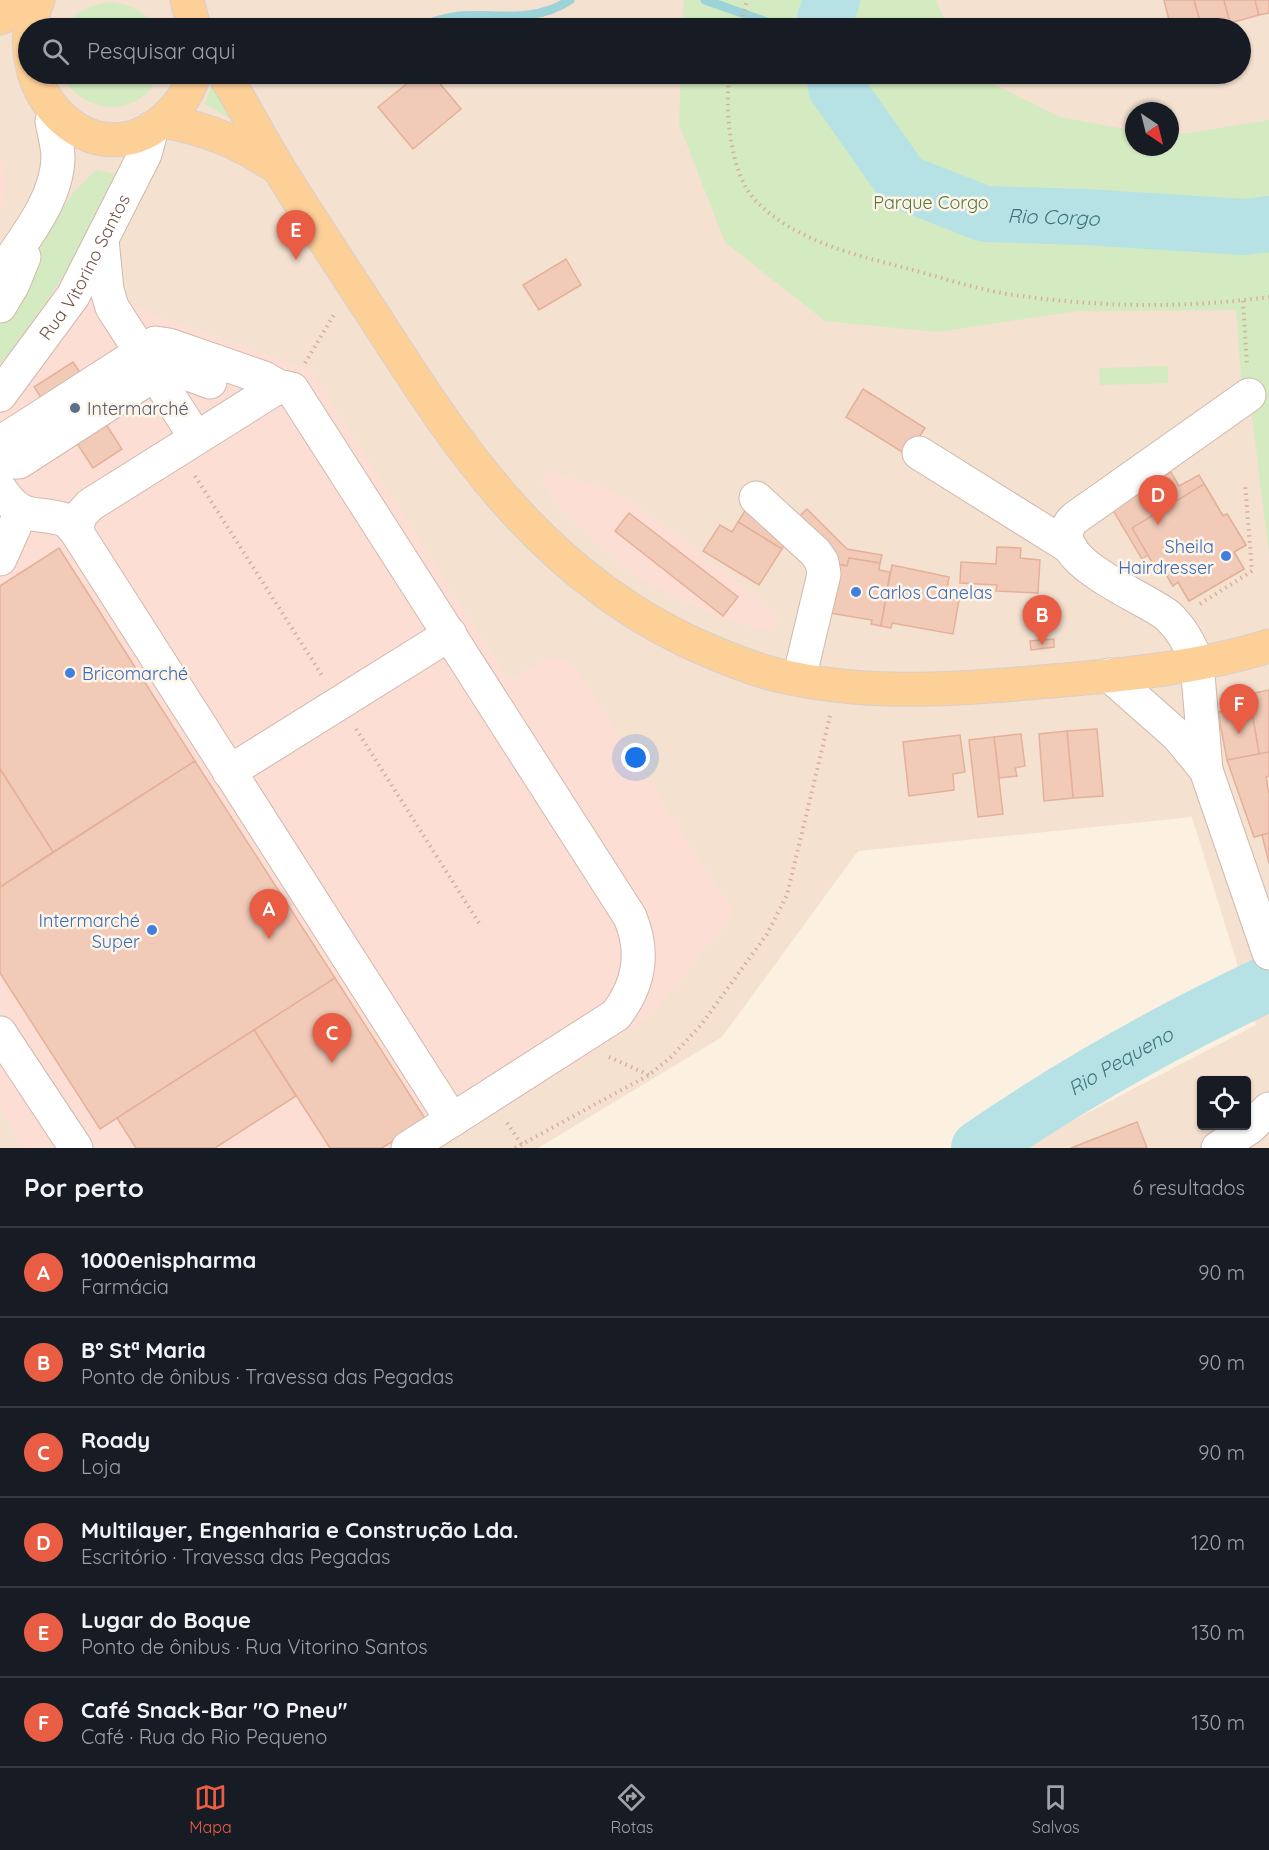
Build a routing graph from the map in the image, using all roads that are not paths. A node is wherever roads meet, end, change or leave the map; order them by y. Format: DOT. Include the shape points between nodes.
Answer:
graph roads {
  1 [pos="37,1"];
  2 [pos="0,18"];
  3 [pos="28,18"];
  4 [pos="18,53"];
  5 [pos="11,70"];
  6 [pos="23,84"];
  7 [pos="189,84"];
  8 [pos="230,84"];
  9 [pos="52,121"];
  10 [pos="158,124"];
  11 [pos="279,168"];
  12 [pos="35,221"];
  13 [pos="102,240"];
  14 [pos="0,275"];
  15 [pos="0,306"];
  16 [pos="147,362"];
  17 [pos="279,387"];
  18 [pos="0,395"];
  19 [pos="1248,395"];
  20 [pos="196,438"];
  21 [pos="0,443"];
  22 [pos="0,449"];
  23 [pos="919,453"];
  24 [pos="756,498"];
  25 [pos="10,500"];
  26 [pos="76,531"];
  27 [pos="1071,548"];
  28 [pos="0,559"];
  29 [pos="450,634"];
  30 [pos="1269,646"];
  31 [pos="1197,663"];
  32 [pos="1109,675"];
  33 [pos="799,680"];
  34 [pos="1206,770"];
  35 [pos="229,772"];
  36 [pos="1265,942"];
  37 [pos="0,1033"];
  38 [pos="1269,1109"];
  39 [pos="452,1120"];
  40 [pos="76,1148"];
  41 [pos="408,1148"];
  42 [pos="1218,1148"];
  1 -- 2 [label="main road"];
  1 -- 3 [label="main road"];
  4 -- 5 [label="main road"];
  6 -- 9 [label="main road"];
  7 -- 10 [label="main road" via="180,104"];
  8 -- 11 [label="main road"];
  9 -- 10 [label="main road" via="101,139 128,137"];
  9 -- 12 [label="street" via="57,167 52,188"];
  10 -- 11 [label="main road" via="221,135"];
  10 -- 13 [label="street, Rua Vitorino Santos"];
  11 -- 33 [label="main road" via="459,443 540,539 615,600 652,622 717,655"];
  12 -- 14 [label="street"];
  12 -- 15 [label="street" via="18,273"];
  13 -- 16 [label="street" via="109,300"];
  13 -- 18 [label="street, Rua Vitorino Santos" via="60,316"];
  16 -- 17 [label="street" via="155,343 169,345 264,378"];
  16 -- 20 [label="street"];
  16 -- 21 [label="street"];
  16 -- 22 [label="street" via="19,462 11,462"];
  17 -- 20 [label="street"];
  17 -- 29 [label="street" via="288,387 297,395"];
  19 -- 27 [label="street" via="1074,518 1065,531"];
  20 -- 26 [label="street" via="87,507"];
  23 -- 27 [label="street"];
  24 -- 33 [label="street" via="822,562 822,587"];
  25 -- 26 [label="street" via="66,520"];
  25 -- 28 [label="street"];
  26 -- 35 [label="street"];
  27 -- 31 [label="street" via="1095,574 1168,616"];
  29 -- 35 [label="street"];
  29 -- 39 [label="street" via="624,907 634,928 638,960 632,992 616,1015"];
  30 -- 31 [label="main road"];
  31 -- 32 [label="main road"];
  31 -- 34 [label="street"];
  32 -- 33 [label="main road" via="926,692"];
  32 -- 34 [label="street" via="1173,731"];
  34 -- 36 [label="street"];
  35 -- 39 [label="street"];
  37 -- 40 [label="street"];
  38 -- 42 [label="street"];
  39 -- 41 [label="street"];
}
